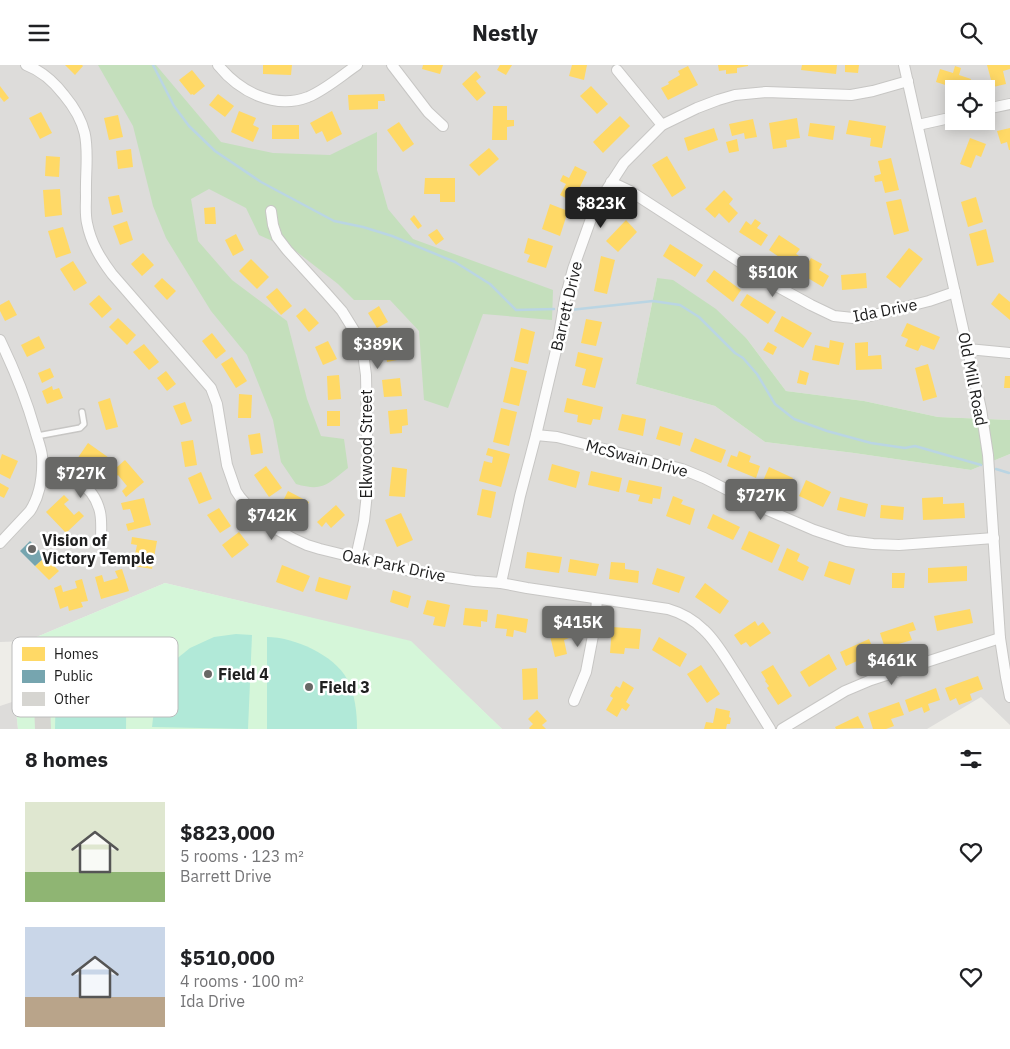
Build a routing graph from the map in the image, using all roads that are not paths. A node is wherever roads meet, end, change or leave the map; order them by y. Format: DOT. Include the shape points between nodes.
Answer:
graph roads {
  1 [pos="26,65"];
  2 [pos="218,65"];
  3 [pos="357,65"];
  4 [pos="392,65"];
  5 [pos="904,65"];
  6 [pos="617,70"];
  7 [pos="908,81"];
  8 [pos="1010,104"];
  9 [pos="995,107"];
  10 [pos="945,119"];
  11 [pos="662,125"];
  12 [pos="918,125"];
  13 [pos="443,126"];
  14 [pos="611,182"];
  15 [pos="271,211"];
  16 [pos="955,292"];
  17 [pos="1,344"];
  18 [pos="968,349"];
  19 [pos="1010,353"];
  20 [pos="82,412"];
  21 [pos="536,435"];
  22 [pos="36,436"];
  23 [pos="42,474"];
  24 [pos="994,538"];
  25 [pos="101,540"];
  26 [pos="0,543"];
  27 [pos="356,557"];
  28 [pos="501,583"];
  29 [pos="598,599"];
  30 [pos="1000,638"];
  31 [pos="1010,697"];
  32 [pos="574,701"];
  33 [pos="770,729"];
  34 [pos="782,729"];
  1 -- 27 [label="street, Oak Park Drive" via="49,79 81,119 88,155 86,214 91,238 112,274 211,388 217,404 226,465 240,497 260,518 294,539"];
  2 -- 3 [label="street" via="241,87 278,101 309,96"];
  4 -- 13 [label="street" via="428,112"];
  5 -- 7 [label="street, Old Mill Road"];
  6 -- 11 [label="street"];
  7 -- 11 [label="street, Barrett Drive" via="851,95 766,92 735,95 697,107"];
  7 -- 12 [label="street, Old Mill Road"];
  8 -- 9 [label="street"];
  10 -- 12 [label="street"];
  11 -- 14 [label="street, Barrett Drive" via="624,163"];
  12 -- 16 [label="street, Old Mill Road"];
  14 -- 16 [label="street, Ida Drive" via="780,287 834,316 866,317"];
  14 -- 21 [label="street, Barrett Drive" via="592,216 573,269"];
  15 -- 27 [label="street, Elkwood Street" via="278,237 342,311 363,353 368,484"];
  16 -- 18 [label="street, Old Mill Road"];
  17 -- 22 [label="street" via="14,370"];
  18 -- 19 [label="street"];
  18 -- 24 [label="street, Old Mill Road" via="988,455"];
  20 -- 22 [label="lane" via="84,424 80,428"];
  21 -- 24 [label="street, McSwain Drive" via="557,437 682,469 814,530 847,541 899,545"];
  21 -- 28 [label="street, Barrett Drive"];
  22 -- 23 [label="street" via="42,455"];
  23 -- 25 [label="street" via="70,478 90,491 100,513"];
  23 -- 26 [label="street" via="40,491 33,506"];
  24 -- 30 [label="street, Old Mill Road"];
  27 -- 28 [label="street, Oak Park Drive" via="418,573"];
  28 -- 29 [label="street, Oak Park Drive"];
  29 -- 32 [label="street" via="586,672"];
  29 -- 33 [label="street, Oak Park Drive" via="668,609 697,623 724,655"];
  30 -- 31 [label="street, Old Mill Road"];
  30 -- 34 [label="street" via="871,680 845,691"];
}
